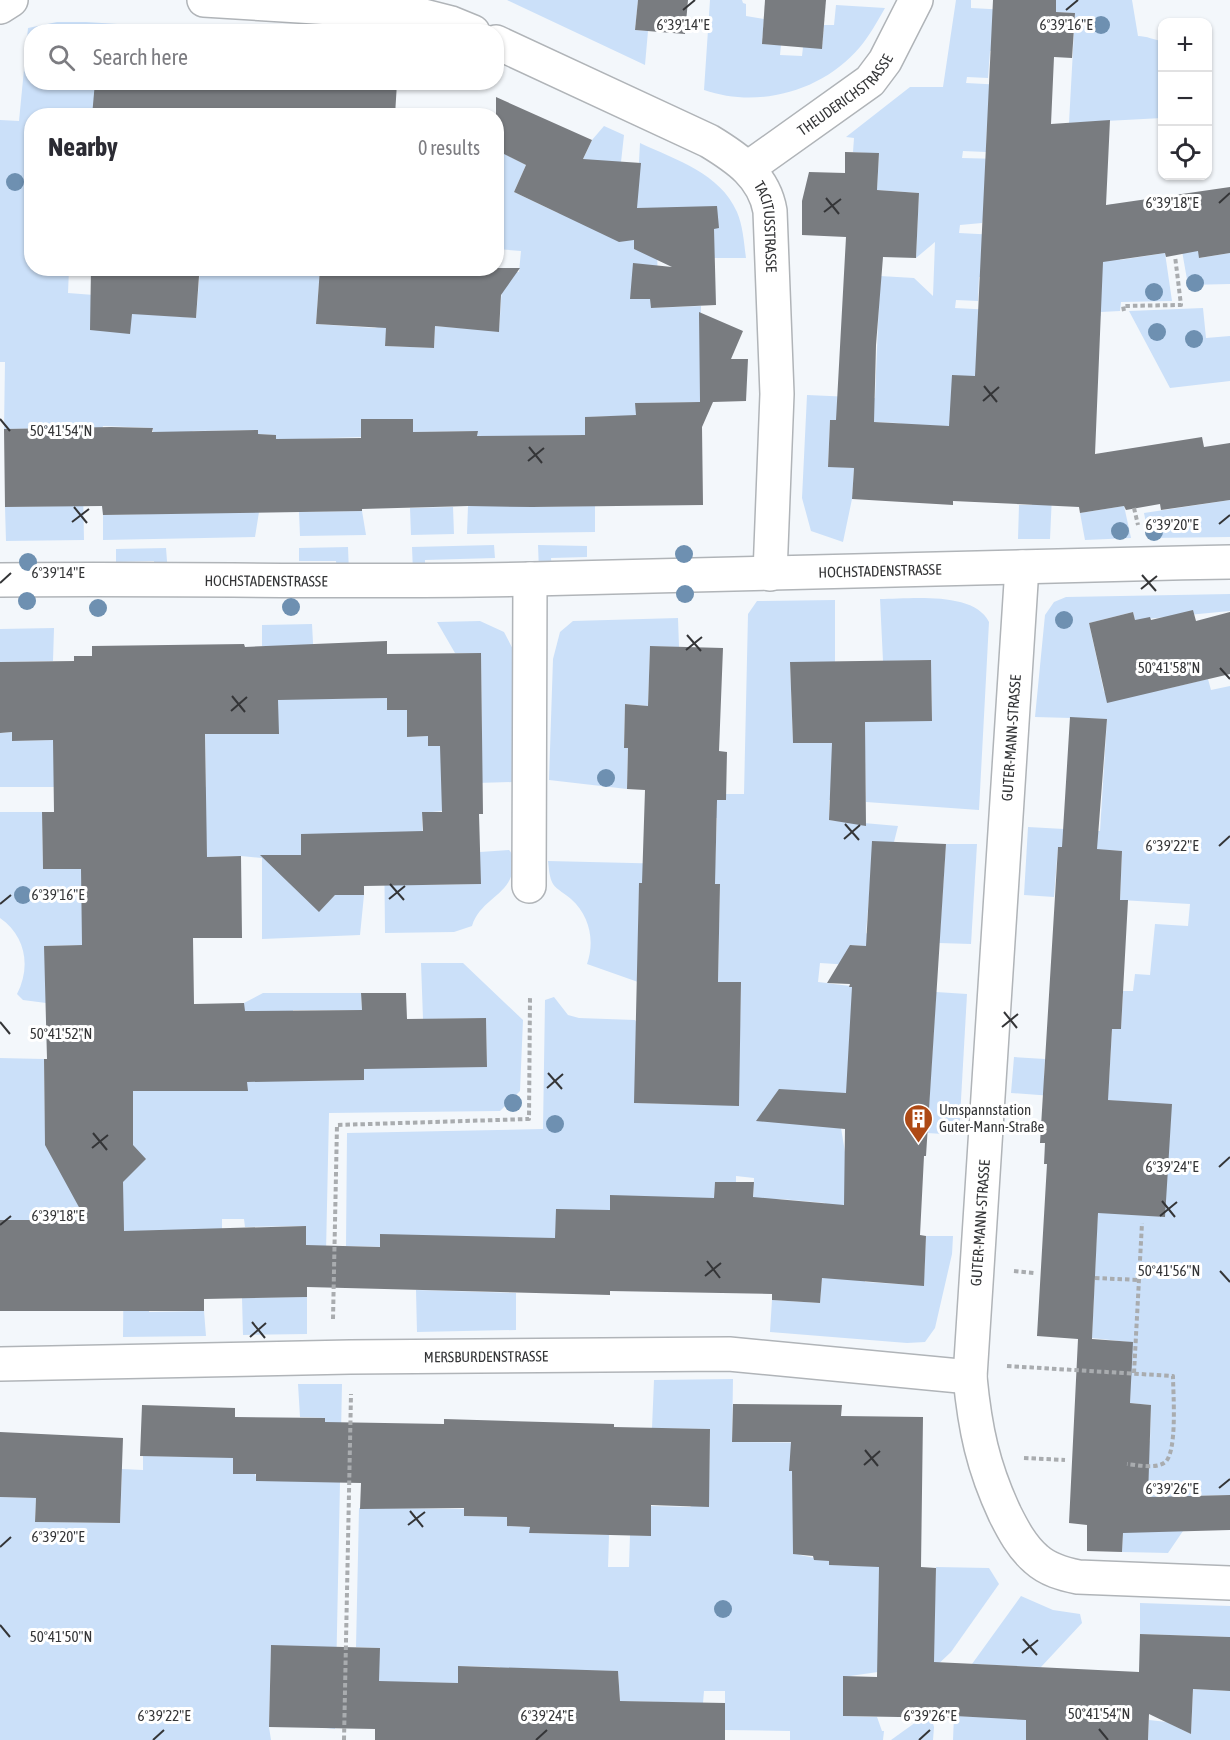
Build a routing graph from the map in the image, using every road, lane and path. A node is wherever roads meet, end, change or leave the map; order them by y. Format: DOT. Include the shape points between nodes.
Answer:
graph roads {
  1 [pos="11,0"];
  2 [pos="204,0"];
  3 [pos="916,0"];
  4 [pos="0,7"];
  5 [pos="412,7"];
  6 [pos="453,24"];
  7 [pos="504,46"];
  8 [pos="748,168"];
  9 [pos="1174,256"];
  10 [pos="1124,311"];
  11 [pos="1230,562"];
  12 [pos="1022,567"];
  13 [pos="770,574"];
  14 [pos="530,579"];
  15 [pos="0,580"];
  16 [pos="529,886"];
  17 [pos="530,998"];
  18 [pos="1142,1223"];
  19 [pos="1095,1278"];
  20 [pos="1139,1280"];
  21 [pos="341,1357"];
  22 [pos="0,1364"];
  23 [pos="1006,1366"];
  24 [pos="1134,1373"];
  25 [pos="970,1377"];
  26 [pos="1022,1458"];
  27 [pos="1065,1460"];
  28 [pos="1127,1464"];
  29 [pos="1230,1583"];
  30 [pos="344,1740"];
  1 -- 4 [label="street"];
  2 -- 5 [label="street"];
  3 -- 8 [label="street, THEUDERICHSTRASSE" via="885,61 870,81"];
  5 -- 6 [label="street"];
  7 -- 8 [label="street, TACITUSSTRASSE" via="710,141"];
  8 -- 13 [label="street, TACITUSSTRASSE" via="768,199 773,262 777,394"];
  9 -- 10 [label="path" via="1181,304 1124,306"];
  11 -- 12 [label="street, HOCHSTADENSTRASSE"];
  12 -- 13 [label="street, HOCHSTADENSTRASSE"];
  12 -- 25 [label="street, GUTER-MANN-STRASSE"];
  13 -- 14 [label="street, HOCHSTADENSTRASSE"];
  14 -- 15 [label="street, HOCHSTADENSTRASSE"];
  14 -- 16 [label="street"];
  17 -- 21 [label="path" via="529,1119 337,1125"];
  18 -- 20 [label="path"];
  19 -- 20 [label="path"];
  20 -- 24 [label="path"];
  21 -- 22 [label="street, MERSBURDENSTRASSE"];
  21 -- 25 [label="street, MERSBURDENSTRASSE" via="729,1354"];
  21 -- 30 [label="path"];
  23 -- 24 [label="path"];
  24 -- 28 [label="path" via="1173,1376 1172,1447 1164,1464"];
  25 -- 29 [label="street, GUTER-MANN-STRASSE" via="987,1474 1017,1537 1036,1559 1062,1574 1078,1577"];
  26 -- 27 [label="path"];
}
